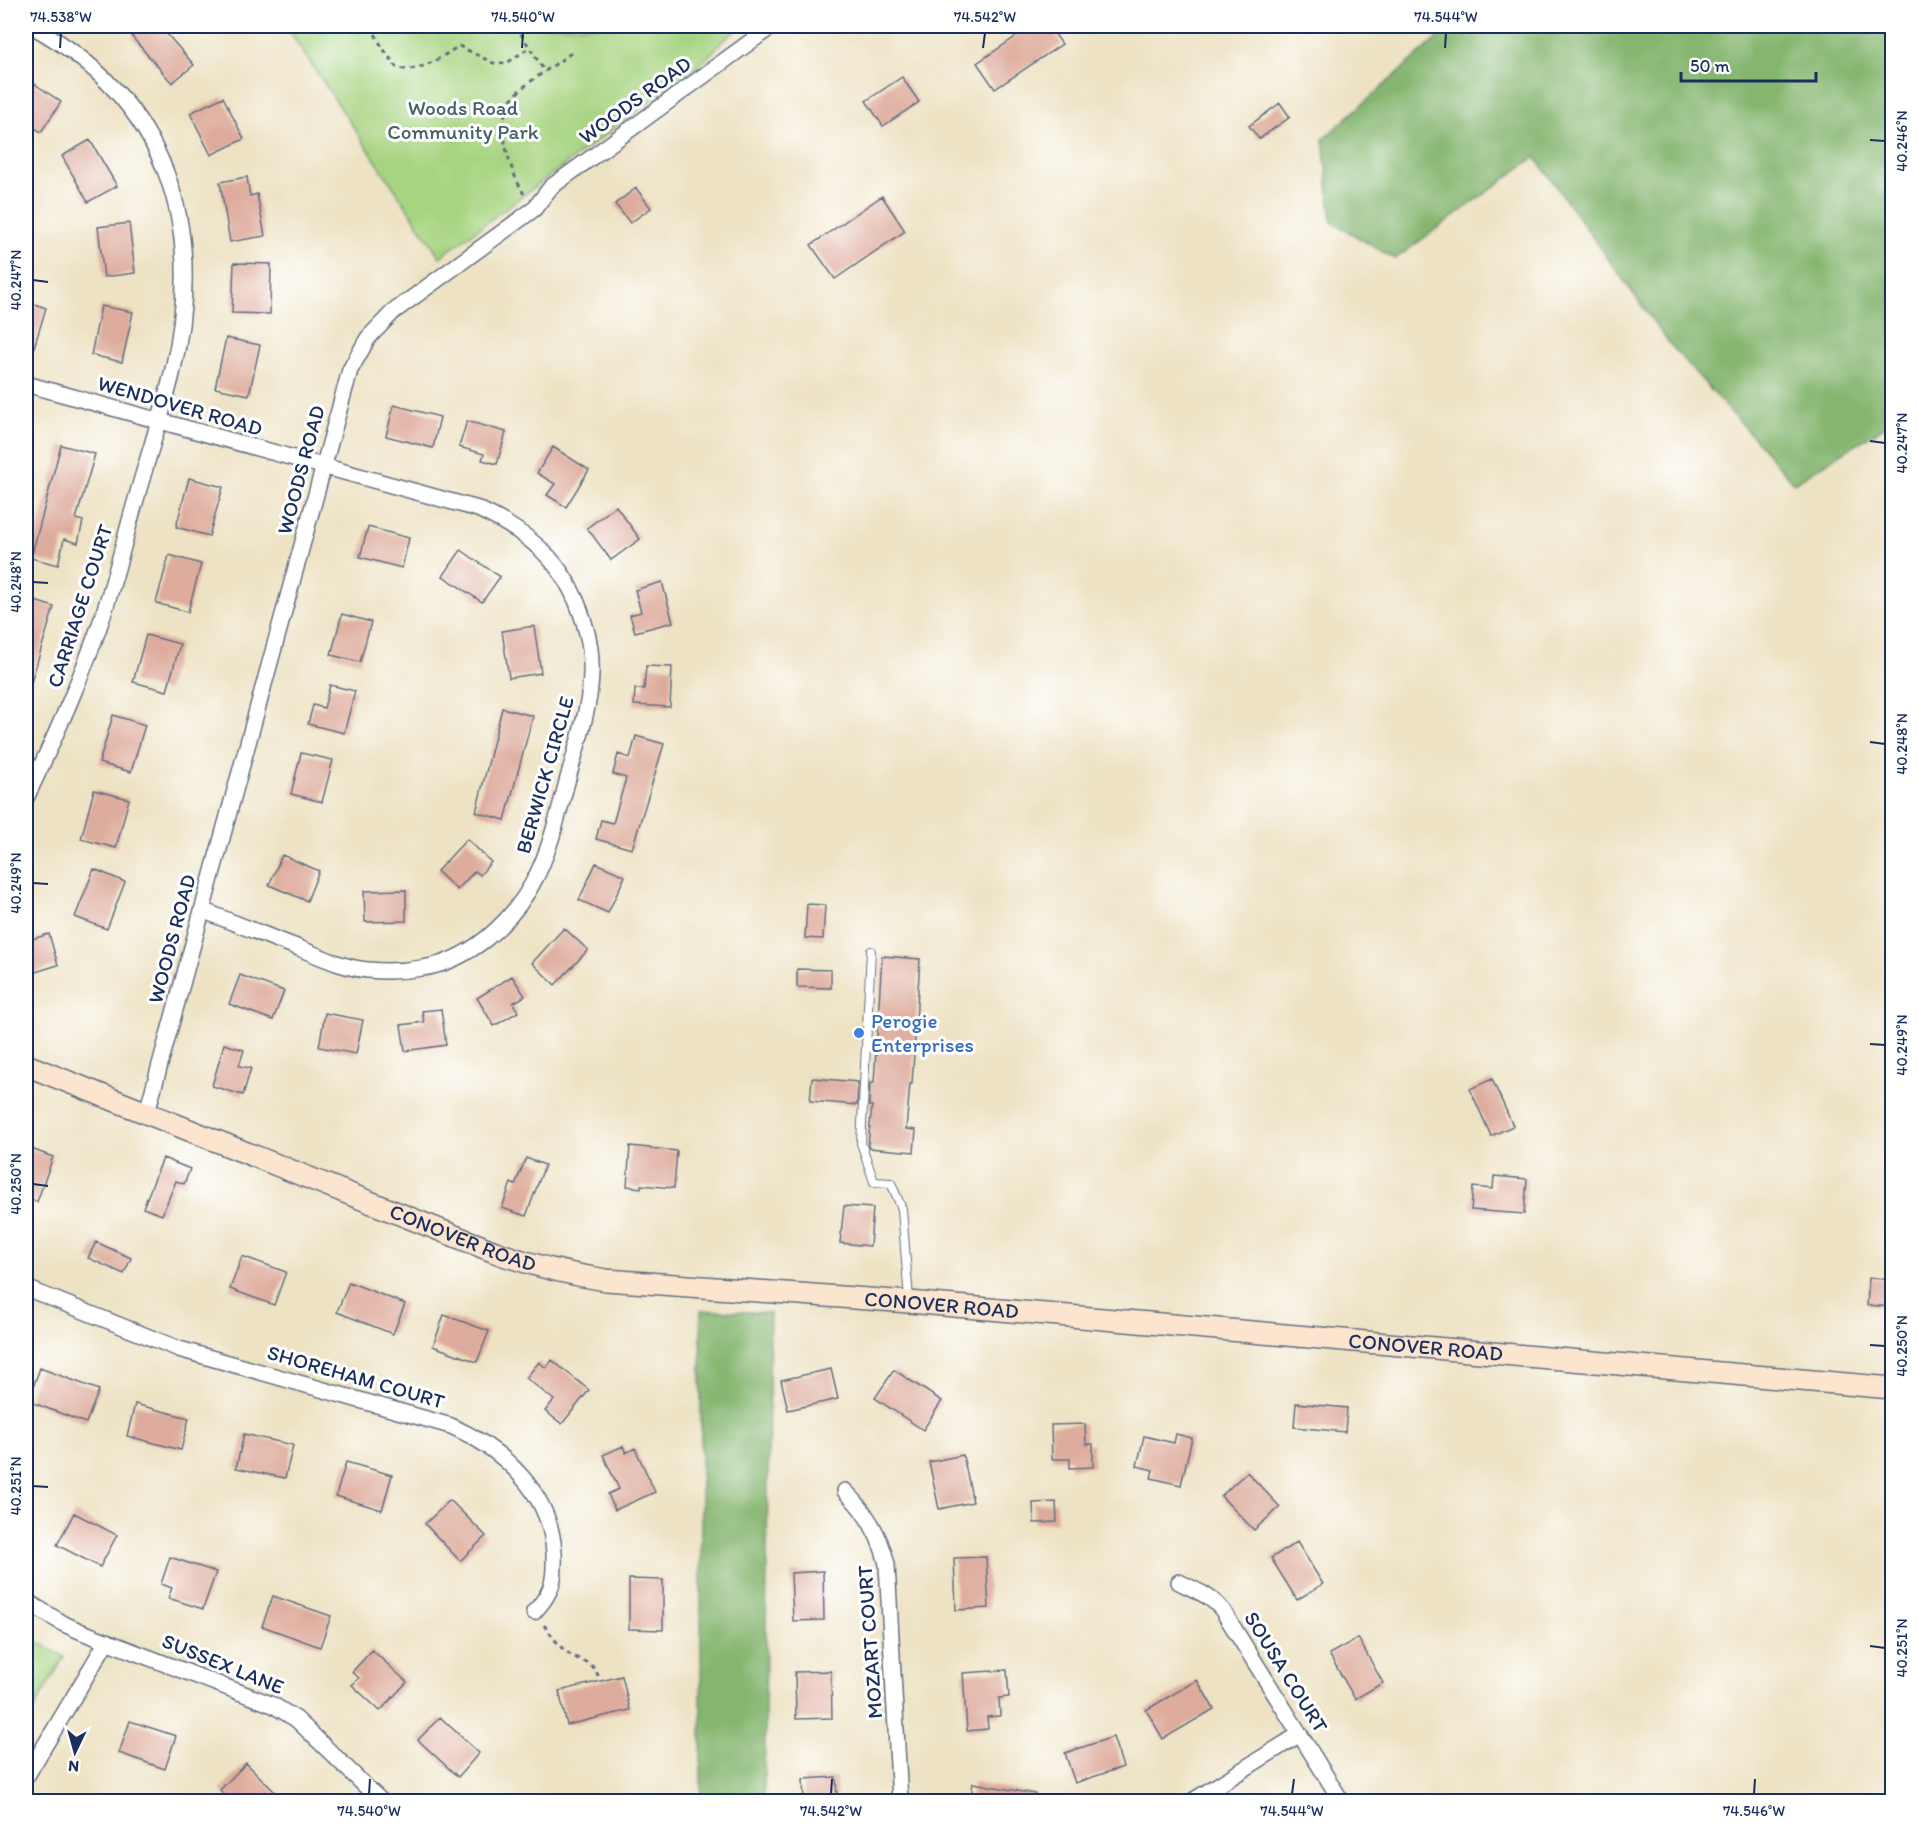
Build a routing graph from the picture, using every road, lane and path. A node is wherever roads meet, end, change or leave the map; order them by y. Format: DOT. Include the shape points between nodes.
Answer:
graph roads {
  1 [pos="32,26"];
  2 [pos="372,26"];
  3 [pos="516,26"];
  4 [pos="772,26"];
  5 [pos="530,47"];
  6 [pos="571,53"];
  7 [pos="545,72"];
  8 [pos="534,209"];
  9 [pos="26,384"];
  10 [pos="158,422"];
  11 [pos="323,467"];
  12 [pos="26,798"];
  13 [pos="202,910"];
  14 [pos="871,951"];
  15 [pos="26,1065"];
  16 [pos="147,1112"];
  17 [pos="26,1288"];
  18 [pos="909,1302"];
  19 [pos="1893,1388"];
  20 [pos="846,1491"];
  21 [pos="1179,1582"];
  22 [pos="26,1601"];
  23 [pos="534,1612"];
  24 [pos="106,1641"];
  25 [pos="599,1679"];
  26 [pos="1300,1734"];
  27 [pos="26,1777"];
  28 [pos="382,1802"];
  29 [pos="900,1802"];
  30 [pos="1191,1802"];
  31 [pos="1342,1802"];
  1 -- 10 [label="street, CARRIAGE COURT" via="61,42 112,85 136,114 168,177 183,242 184,276 172,373"];
  2 -- 5 [label="path" via="397,68 408,70 420,69 459,46 493,63 507,63"];
  3 -- 5 [label="path"];
  4 -- 8 [label="street, WOODS ROAD" via="551,187"];
  5 -- 7 [label="path"];
  6 -- 7 [label="path"];
  7 -- 8 [label="path" via="513,96 504,130 508,159"];
  8 -- 11 [label="street, WOODS ROAD" via="416,294 368,338 350,370"];
  9 -- 10 [label="street, WENDOVER ROAD"];
  10 -- 11 [label="street, WENDOVER ROAD"];
  10 -- 12 [label="street, CARRIAGE COURT" via="100,625 76,691"];
  11 -- 13 [label="street, WOODS ROAD"];
  11 -- 13 [label="street, BERWICK CIRCLE" via="478,509 531,539 551,559 567,580 579,607 591,655 590,694 581,732 546,855 533,886 495,932 450,961 404,970 343,966"];
  13 -- 16 [label="street, WOODS ROAD"];
  14 -- 18 [label="lane" via="861,1143 874,1182 891,1183 902,1209"];
  15 -- 16 [label="street, CONOVER ROAD"];
  16 -- 18 [label="street, CONOVER ROAD" via="495,1252 568,1274"];
  17 -- 23 [label="street, SHOREHAM COURT" via="179,1349 451,1426 490,1446 524,1479 550,1524 554,1579 551,1591"];
  18 -- 19 [label="street, CONOVER ROAD"];
  20 -- 29 [label="street, MOZART COURT" via="877,1532 887,1564"];
  21 -- 26 [label="street, SOUSA COURT" via="1217,1603"];
  22 -- 24 [label="street, SUSSEX LANE" via="64,1624"];
  23 -- 25 [label="path" via="572,1657 593,1665"];
  24 -- 27 [label="street"];
  24 -- 28 [label="street, SUSSEX LANE" via="273,1705 296,1719"];
  26 -- 30 [label="street"];
  26 -- 31 [label="street, SOUSA COURT"];
}
